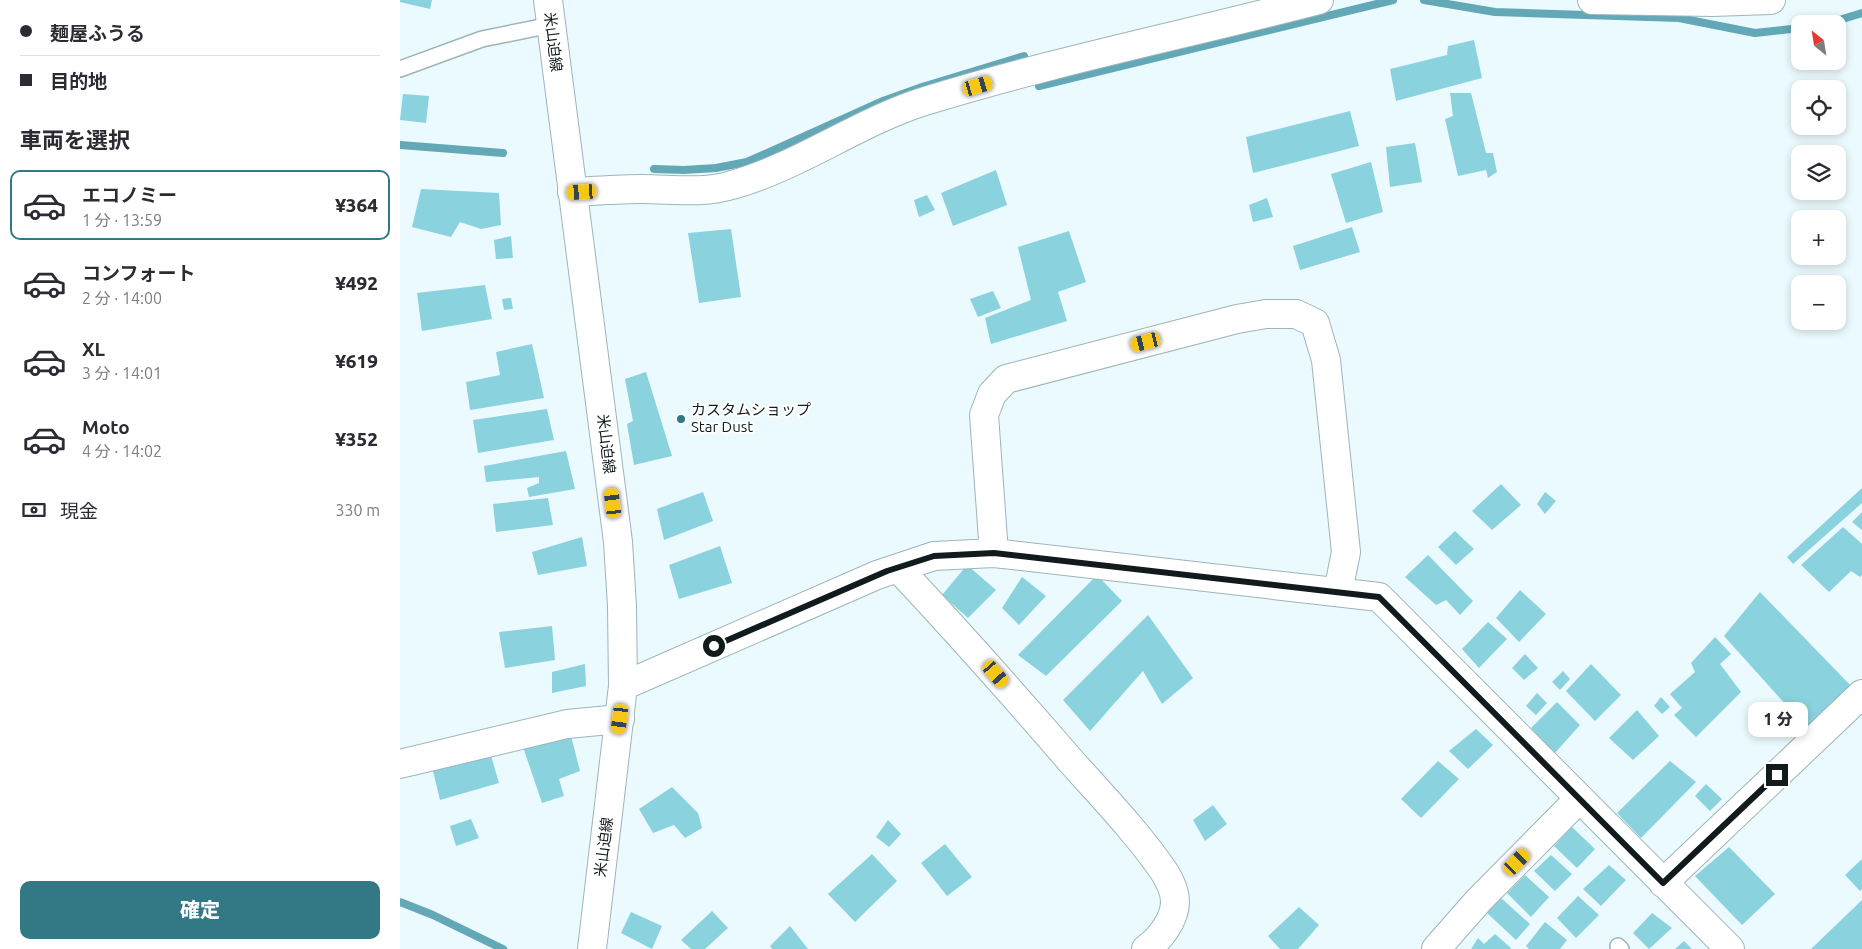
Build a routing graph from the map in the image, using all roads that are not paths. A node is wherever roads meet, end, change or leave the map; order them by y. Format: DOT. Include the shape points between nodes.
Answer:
graph roads {
  1 [pos="1319,0"];
  2 [pos="1592,0"];
  3 [pos="1771,0"];
  4 [pos="1241,10"];
  5 [pos="550,12"];
  6 [pos="400,69"];
  7 [pos="571,184"];
  8 [pos="994,553"];
  9 [pos="898,568"];
  10 [pos="1338,592"];
  11 [pos="623,686"];
  12 [pos="1862,694"];
  13 [pos="620,719"];
  14 [pos="400,764"];
  15 [pos="1579,799"];
  16 [pos="1663,883"];
  17 [pos="592,949"];
  18 [pos="1146,949"];
  19 [pos="1436,949"];
  20 [pos="1730,949"];
  1 -- 4 [label="street"];
  2 -- 3 [label="street"];
  4 -- 7 [label="street" via="923,102 766,174 730,186 698,191"];
  5 -- 6 [label="lane"];
  5 -- 7 [label="street, 米山迫線"];
  7 -- 11 [label="street, 米山迫線" via="618,542"];
  8 -- 9 [label="street" via="934,556"];
  8 -- 10 [label="street"];
  8 -- 10 [label="street" via="984,415 992,394 1006,379 1236,319 1296,314 1315,323 1326,360 1346,552"];
  9 -- 11 [label="street"];
  9 -- 18 [label="street" via="970,645 1134,833 1164,872 1172,886 1175,902 1172,916 1162,933"];
  10 -- 15 [label="street" via="1379,597"];
  11 -- 13 [label="street, 米山迫線"];
  12 -- 16 [label="street"];
  13 -- 14 [label="street" via="567,724"];
  13 -- 17 [label="street, 米山迫線"];
  15 -- 16 [label="street"];
  15 -- 19 [label="street" via="1479,900"];
  16 -- 20 [label="street"];
}
